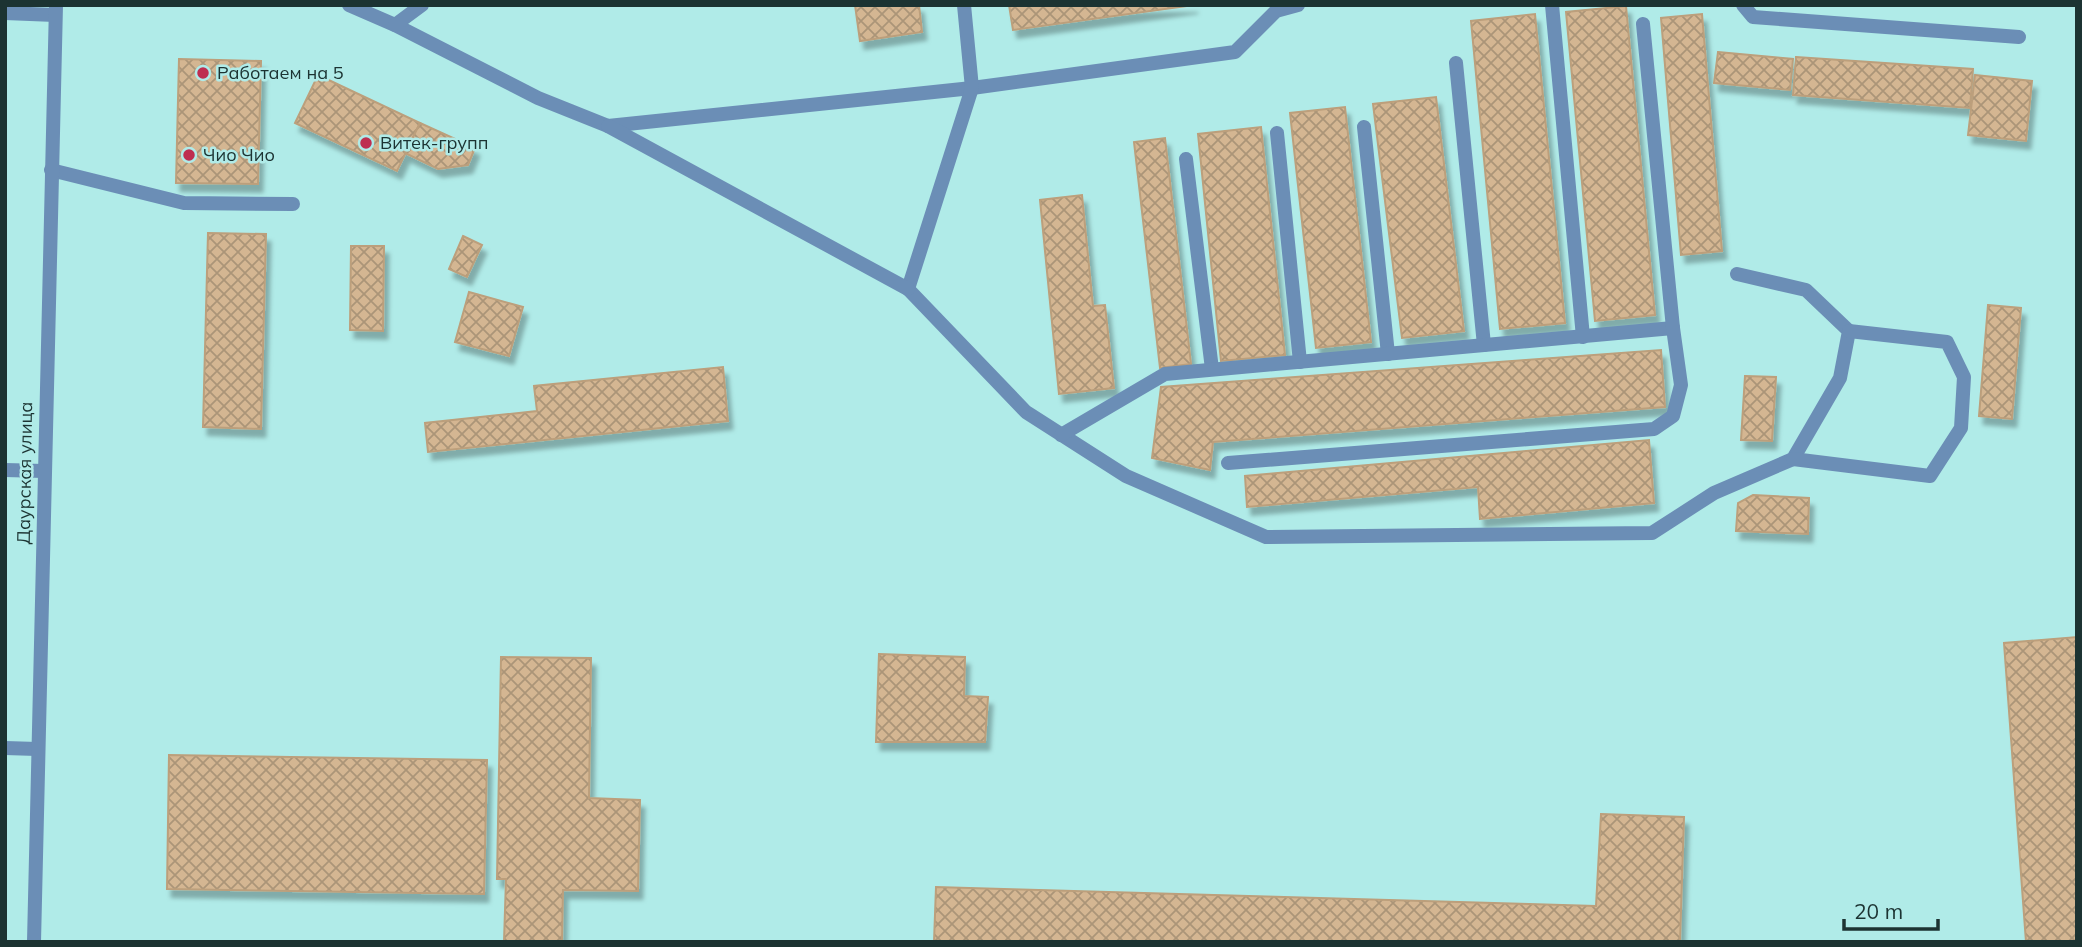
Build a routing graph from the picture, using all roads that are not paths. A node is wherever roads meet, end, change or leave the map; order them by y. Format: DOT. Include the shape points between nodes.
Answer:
graph roads {
  1 [pos="349,5"];
  2 [pos="422,5"];
  3 [pos="964,5"];
  4 [pos="1298,5"];
  5 [pos="1552,5"];
  6 [pos="1743,5"];
  7 [pos="55,10"];
  8 [pos="5,13"];
  9 [pos="1643,24"];
  10 [pos="395,25"];
  11 [pos="2019,37"];
  12 [pos="1456,63"];
  13 [pos="972,88"];
  14 [pos="608,126"];
  15 [pos="1364,127"];
  16 [pos="1277,134"];
  17 [pos="1186,159"];
  18 [pos="51,170"];
  19 [pos="293,204"];
  20 [pos="1737,275"];
  21 [pos="908,289"];
  22 [pos="1673,328"];
  23 [pos="1849,331"];
  24 [pos="1583,337"];
  25 [pos="1483,345"];
  26 [pos="1388,354"];
  27 [pos="1300,362"];
  28 [pos="1212,369"];
  29 [pos="1061,435"];
  30 [pos="1793,459"];
  31 [pos="1228,463"];
  32 [pos="5,470"];
  33 [pos="44,471"];
  34 [pos="5,748"];
  35 [pos="37,749"];
  36 [pos="34,942"];
  1 -- 10 [label="street"];
  2 -- 10 [label="street"];
  3 -- 13 [label="street"];
  4 -- 13 [label="street" via="1276,11 1235,52"];
  5 -- 24 [label="street"];
  6 -- 11 [label="street" via="1754,17"];
  7 -- 8 [label="street"];
  7 -- 18 [label="street, Даурская улица"];
  9 -- 22 [label="street"];
  10 -- 14 [label="street" via="538,98"];
  12 -- 25 [label="street"];
  13 -- 14 [label="street"];
  13 -- 21 [label="street"];
  14 -- 21 [label="street"];
  15 -- 26 [label="street"];
  16 -- 27 [label="street"];
  17 -- 28 [label="street"];
  18 -- 19 [label="street" via="184,203"];
  18 -- 33 [label="street, Даурская улица"];
  20 -- 23 [label="street" via="1806,290"];
  21 -- 29 [label="street" via="1026,412"];
  22 -- 24 [label="street"];
  22 -- 31 [label="street" via="1681,385 1673,416 1654,429"];
  23 -- 30 [label="street" via="1840,378"];
  23 -- 30 [label="street" via="1947,342 1965,377 1961,428 1930,476"];
  24 -- 25 [label="street"];
  25 -- 26 [label="street"];
  26 -- 27 [label="street"];
  27 -- 28 [label="street"];
  28 -- 29 [label="street" via="1165,374"];
  29 -- 30 [label="street" via="1126,476 1266,537 1652,533 1714,493"];
  32 -- 33 [label="street"];
  33 -- 35 [label="street, Даурская улица"];
  34 -- 35 [label="street"];
  35 -- 36 [label="street, Даурская улица"];
}
